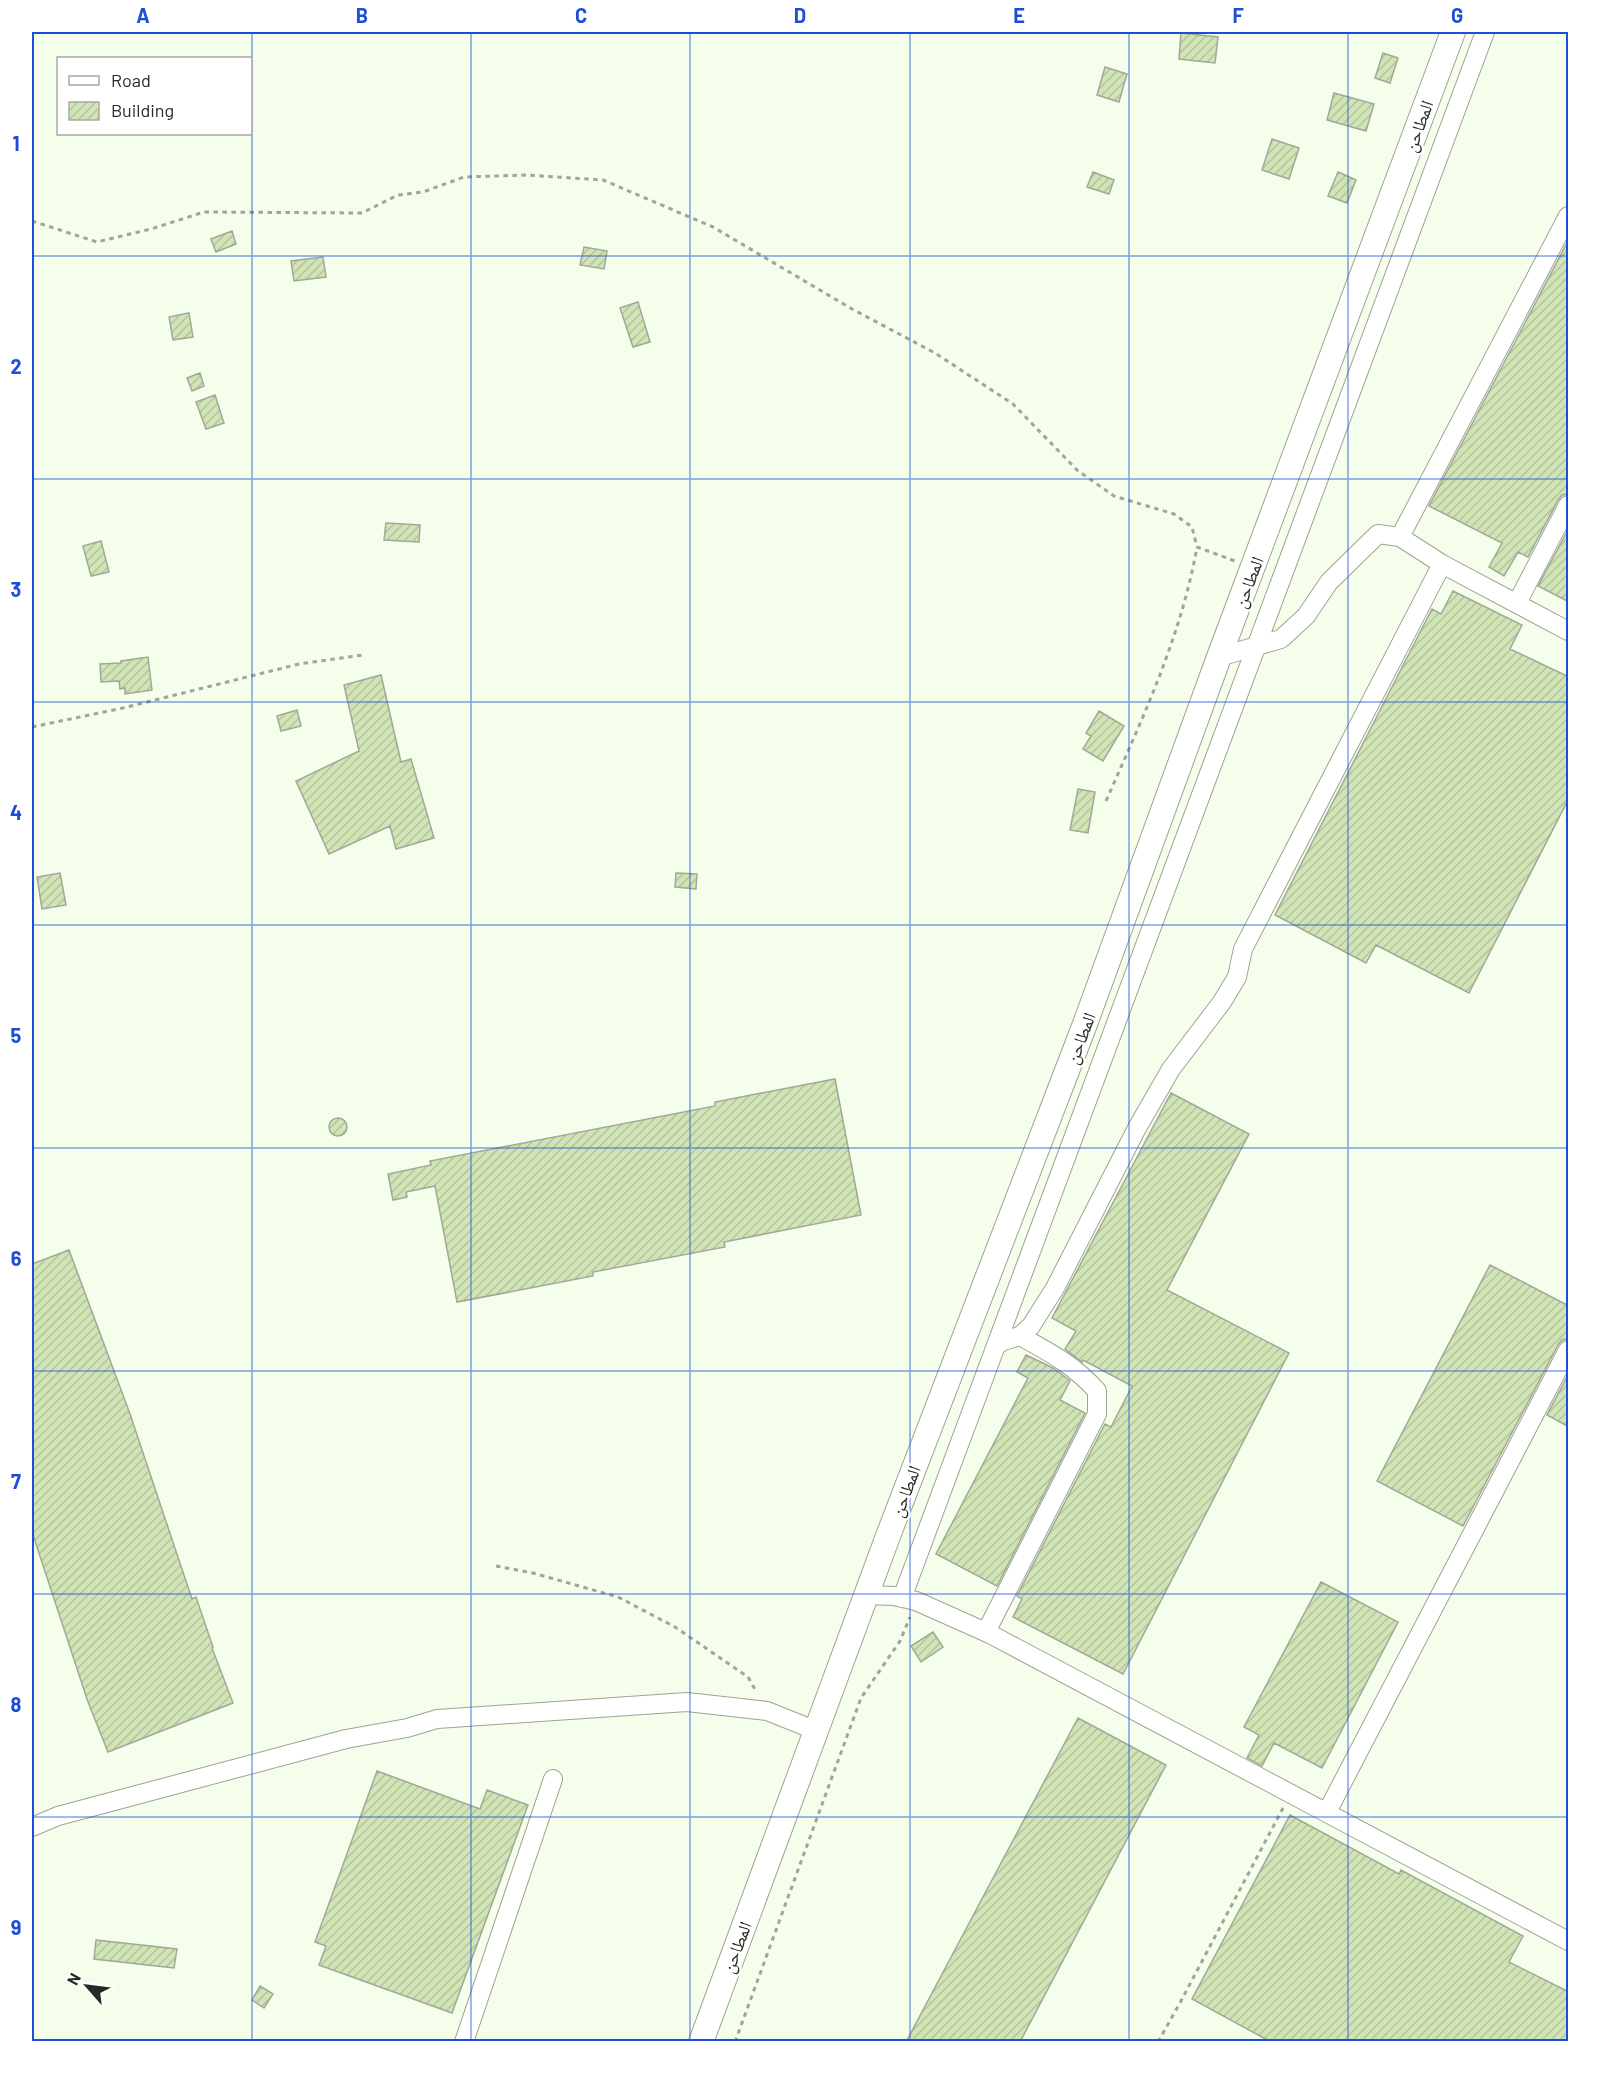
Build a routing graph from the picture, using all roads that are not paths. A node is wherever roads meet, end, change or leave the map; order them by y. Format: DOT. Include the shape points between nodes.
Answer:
graph roads {
  1 [pos="1453,32"];
  2 [pos="1485,32"];
  3 [pos="1569,216"];
  4 [pos="1569,505"];
  5 [pos="1400,537"];
  6 [pos="1442,564"];
  7 [pos="1517,603"];
  8 [pos="1569,631"];
  9 [pos="1258,644"];
  10 [pos="1219,657"];
  11 [pos="1020,1336"];
  12 [pos="997,1345"];
  13 [pos="1569,1350"];
  14 [pos="866,1594"];
  15 [pos="909,1600"];
  16 [pos="986,1632"];
  17 [pos="817,1731"];
  18 [pos="553,1779"];
  19 [pos="1327,1812"];
  20 [pos="32,1827"];
  21 [pos="1569,1941"];
  22 [pos="464,2042"];
  23 [pos="700,2042"];
  1 -- 10 [label="main road, المطاحن"];
  2 -- 9 [label="street"];
  3 -- 5 [label="street"];
  4 -- 7 [label="street"];
  5 -- 6 [label="street"];
  5 -- 9 [label="street" via="1378,534 1329,582 1306,616 1281,639"];
  6 -- 7 [label="street"];
  6 -- 11 [label="street" via="1243,949 1237,977 1171,1069 1055,1288"];
  7 -- 8 [label="street"];
  9 -- 10 [label="street"];
  9 -- 12 [label="street"];
  10 -- 14 [label="main road, المطاحن" via="1085,1024"];
  11 -- 12 [label="street"];
  11 -- 16 [label="street" via="1081,1373 1097,1391 1097,1414"];
  12 -- 15 [label="street"];
  13 -- 19 [label="street"];
  14 -- 15 [label="street"];
  14 -- 17 [label="main road, المطاحن"];
  15 -- 16 [label="street"];
  16 -- 19 [label="street"];
  17 -- 20 [label="street" via="767,1711 687,1702 437,1719 323,1745 58,1816"];
  17 -- 23 [label="main road, المطاحن"];
  18 -- 22 [label="street"];
  19 -- 21 [label="street"];
}
